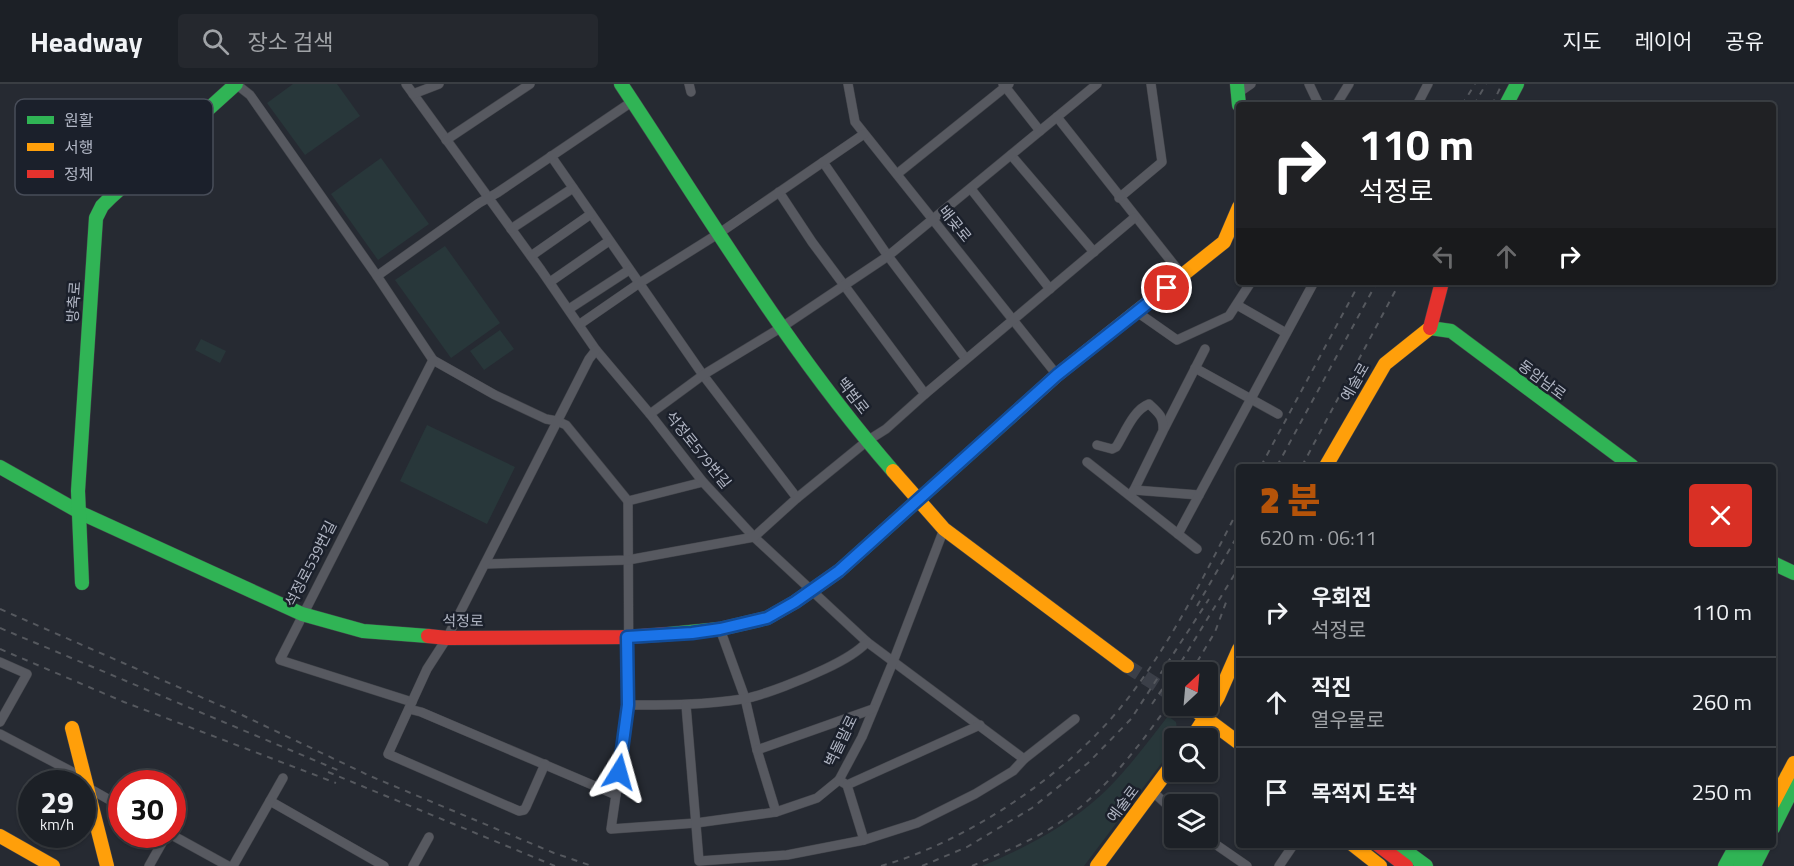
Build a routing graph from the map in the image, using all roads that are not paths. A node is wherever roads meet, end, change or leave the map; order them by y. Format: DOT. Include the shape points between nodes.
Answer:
graph roads {
  1 [pos="236,84"];
  2 [pos="406,84"];
  3 [pos="439,84"];
  4 [pos="530,84"];
  5 [pos="621,84"];
  6 [pos="849,84"];
  7 [pos="1097,84"];
  8 [pos="1151,84"];
  9 [pos="1251,84"];
  10 [pos="1349,84"];
  11 [pos="1428,84"];
  12 [pos="1517,84"];
  13 [pos="1006,85"];
  14 [pos="1310,85"];
  15 [pos="413,94"];
  16 [pos="1238,94"];
  17 [pos="633,101"];
  18 [pos="1318,102"];
  19 [pos="1338,102"];
  20 [pos="1419,102"];
  21 [pos="1508,102"];
  22 [pos="213,105"];
  23 [pos="1057,117"];
  24 [pos="1040,131"];
  25 [pos="864,134"];
  26 [pos="446,140"];
  27 [pos="1011,155"];
  28 [pos="551,156"];
  29 [pos="823,162"];
  30 [pos="897,174"];
  31 [pos="573,188"];
  32 [pos="971,189"];
  33 [pos="779,192"];
  34 [pos="113,195"];
  35 [pos="489,198"];
  36 [pos="1119,198"];
  37 [pos="591,214"];
  38 [pos="1134,218"];
  39 [pos="933,222"];
  40 [pos="511,229"];
  41 [pos="721,232"];
  42 [pos="1234,234"];
  43 [pos="609,241"];
  44 [pos="1094,252"];
  45 [pos="531,256"];
  46 [pos="888,256"];
  47 [pos="629,270"];
  48 [pos="1182,275"];
  49 [pos="377,276"];
  50 [pos="550,282"];
  51 [pos="638,284"];
  52 [pos="1249,285"];
  53 [pos="1312,285"];
  54 [pos="1442,285"];
  55 [pos="845,286"];
  56 [pos="1050,289"];
  57 [pos="1237,305"];
  58 [pos="1137,312"];
  59 [pos="575,317"];
  60 [pos="1014,319"];
  61 [pos="782,327"];
  62 [pos="1430,328"];
  63 [pos="1286,333"];
  64 [pos="1205,349"];
  65 [pos="596,350"];
  66 [pos="966,359"];
  67 [pos="433,360"];
  68 [pos="1196,368"];
  69 [pos="703,375"];
  70 [pos="1057,375"];
  71 [pos="925,394"];
  72 [pos="1251,399"];
  73 [pos="650,414"];
  74 [pos="1278,414"];
  75 [pos="557,421"];
  76 [pos="1163,431"];
  77 [pos="867,441"];
  78 [pos="1097,445"];
  79 [pos="1087,462"];
  80 [pos="1327,464"];
  81 [pos="1629,464"];
  82 [pos="0,467"];
  83 [pos="703,482"];
  84 [pos="1132,493"];
  85 [pos="1199,495"];
  86 [pos="797,498"];
  87 [pos="918,499"];
  88 [pos="628,501"];
  89 [pos="78,511"];
  90 [pos="944,529"];
  91 [pos="1178,534"];
  92 [pos="754,537"];
  93 [pos="1197,549"];
  94 [pos="628,560"];
  95 [pos="485,564"];
  96 [pos="1776,564"];
  97 [pos="1794,573"];
  98 [pos="82,583"];
  99 [pos="811,591"];
  100 [pos="302,614"];
  101 [pos="720,629"];
  102 [pos="627,637"];
  103 [pos="447,638"];
  104 [pos="867,642"];
  105 [pos="1236,657"];
  106 [pos="0,662"];
  107 [pos="893,662"];
  108 [pos="1127,666"];
  109 [pos="745,699"];
  110 [pos="410,705"];
  111 [pos="628,705"];
  112 [pos="686,705"];
  113 [pos="873,710"];
  114 [pos="1203,716"];
  115 [pos="1206,718"];
  116 [pos="1075,719"];
  117 [pos="0,722"];
  118 [pos="980,726"];
  119 [pos="72,728"];
  120 [pos="1199,728"];
  121 [pos="0,734"];
  122 [pos="1236,741"];
  123 [pos="757,750"];
  124 [pos="1024,759"];
  125 [pos="1794,763"];
  126 [pos="545,764"];
  127 [pos="64,770"];
  128 [pos="82,770"];
  129 [pos="1164,776"];
  130 [pos="1787,776"];
  131 [pos="283,778"];
  132 [pos="1776,781"];
  133 [pos="843,783"];
  134 [pos="1153,792"];
  135 [pos="616,795"];
  136 [pos="1776,797"];
  137 [pos="270,801"];
  138 [pos="1164,802"];
  139 [pos="776,812"];
  140 [pos="1776,822"];
  141 [pos="696,823"];
  142 [pos="96,824"];
  143 [pos="0,836"];
  144 [pos="429,837"];
  145 [pos="864,840"];
  146 [pos="186,843"];
  147 [pos="1218,846"];
  148 [pos="160,848"];
  149 [pos="1291,848"];
  150 [pos="1357,848"];
  151 [pos="1382,848"];
  152 [pos="1401,848"];
  153 [pos="1735,848"];
  154 [pos="1749,848"];
  155 [pos="1763,848"];
  156 [pos="53,866"];
  157 [pos="107,866"];
  158 [pos="149,866"];
  159 [pos="228,866"];
  160 [pos="233,866"];
  161 [pos="384,866"];
  162 [pos="413,866"];
  163 [pos="1097,866"];
  164 [pos="1247,866"];
  165 [pos="1279,866"];
  166 [pos="1380,866"];
  167 [pos="1407,866"];
  168 [pos="1426,866"];
  169 [pos="1725,866"];
  170 [pos="1740,866"];
  171 [pos="1754,866"];
  1 -- 22 [label="main road, 방축로"];
  1 -- 49 [label="street" via="250,94"];
  2 -- 15 [label="street, 석정로579번길"];
  3 -- 15 [label="street"];
  4 -- 26 [label="street"];
  5 -- 17 [label="main road, 백범로"];
  6 -- 25 [label="street, 배곶로" via="855,122"];
  7 -- 23 [label="street"];
  8 -- 36 [label="street" via="1161,162"];
  9 -- 16 [label="street"];
  10 -- 19 [label="street"];
  11 -- 20 [label="street"];
  12 -- 21 [label="main road"];
  13 -- 24 [label="street"];
  13 -- 30 [label="street"];
  14 -- 18 [label="street"];
  15 -- 26 [label="street, 석정로579번길"];
  17 -- 28 [label="street"];
  17 -- 41 [label="main road, 백범로"];
  23 -- 24 [label="street"];
  23 -- 36 [label="street"];
  24 -- 27 [label="street"];
  25 -- 29 [label="street"];
  25 -- 30 [label="street, 배곶로"];
  26 -- 35 [label="street, 석정로579번길"];
  27 -- 32 [label="street"];
  27 -- 44 [label="street"];
  28 -- 31 [label="street"];
  28 -- 35 [label="street"];
  29 -- 33 [label="street"];
  29 -- 46 [label="street"];
  30 -- 39 [label="street, 배곶로"];
  31 -- 37 [label="street"];
  31 -- 40 [label="street"];
  32 -- 39 [label="street"];
  32 -- 56 [label="street"];
  33 -- 41 [label="street"];
  33 -- 55 [label="street"];
  34 -- 89 [label="main road, 방축로" via="96,218"];
  35 -- 40 [label="street, 석정로579번길"];
  35 -- 49 [label="street"];
  36 -- 38 [label="street"];
  37 -- 43 [label="street"];
  37 -- 45 [label="street"];
  38 -- 44 [label="street"];
  38 -- 48 [label="street"];
  39 -- 46 [label="street"];
  39 -- 60 [label="street, 배곶로"];
  40 -- 45 [label="street, 석정로579번길"];
  41 -- 51 [label="street"];
  41 -- 61 [label="main road, 백범로"];
  42 -- 48 [label="main road, 석정로"];
  43 -- 47 [label="street"];
  43 -- 50 [label="street"];
  44 -- 56 [label="street"];
  45 -- 50 [label="street, 석정로579번길"];
  46 -- 55 [label="street"];
  46 -- 66 [label="street"];
  47 -- 51 [label="street"];
  47 -- 59 [label="street"];
  48 -- 58 [label="main road, 석정로"];
  49 -- 67 [label="street"];
  50 -- 59 [label="street, 석정로579번길"];
  51 -- 59 [label="street"];
  51 -- 69 [label="street"];
  52 -- 57 [label="street"];
  53 -- 63 [label="street"];
  54 -- 62 [label="main road"];
  55 -- 61 [label="street"];
  55 -- 71 [label="street"];
  56 -- 60 [label="street"];
  57 -- 58 [label="street" via="1229,316 1177,340"];
  57 -- 63 [label="street"];
  58 -- 70 [label="main road, 석정로"];
  59 -- 65 [label="street, 석정로579번길"];
  60 -- 66 [label="street"];
  60 -- 70 [label="street, 배곶로"];
  61 -- 69 [label="street"];
  61 -- 77 [label="main road, 백범로"];
  62 -- 80 [label="main road, 예술로" via="1385,364"];
  62 -- 81 [label="main road, 동암남로" via="1451,331"];
  63 -- 72 [label="street"];
  64 -- 68 [label="street"];
  65 -- 73 [label="street, 석정로579번길"];
  65 -- 75 [label="street"];
  66 -- 71 [label="street"];
  67 -- 75 [label="street" via="495,395"];
  67 -- 100 [label="street, 석정로539번길"];
  68 -- 72 [label="street"];
  68 -- 76 [label="street"];
  69 -- 73 [label="street"];
  69 -- 86 [label="street"];
  70 -- 87 [label="main road, 석정로"];
  71 -- 77 [label="street"];
  72 -- 74 [label="street"];
  72 -- 85 [label="street"];
  73 -- 83 [label="street, 석정로579번길"];
  75 -- 88 [label="street" via="566,426"];
  75 -- 95 [label="street"];
  76 -- 78 [label="street" via="1161,415 1149,404 1136,413 1116,447"];
  76 -- 84 [label="street"];
  77 -- 86 [label="street"];
  77 -- 87 [label="main road, 백범로"];
  79 -- 84 [label="street"];
  82 -- 89 [label="main road, 석정로"];
  83 -- 88 [label="street"];
  83 -- 92 [label="street, 석정로579번길"];
  84 -- 85 [label="street"];
  84 -- 91 [label="street"];
  85 -- 91 [label="street"];
  86 -- 92 [label="street"];
  87 -- 90 [label="main road, 백범로"];
  87 -- 99 [label="main road, 석정로" via="839,571"];
  88 -- 94 [label="street"];
  89 -- 98 [label="main road, 방축로"];
  89 -- 100 [label="main road, 석정로"];
  90 -- 107 [label="street, 벽돌말로"];
  90 -- 108 [label="main road, 백범로"];
  91 -- 93 [label="street"];
  92 -- 94 [label="street"];
  92 -- 99 [label="street, 석정로579번길"];
  94 -- 95 [label="street"];
  94 -- 102 [label="street"];
  95 -- 103 [label="street"];
  96 -- 97 [label="main road"];
  99 -- 101 [label="main road, 석정로" via="767,618"];
  99 -- 104 [label="street, 석정로579번길"];
  100 -- 103 [label="main road, 석정로" via="363,631"];
  100 -- 110 [label="street, 석정로539번길" via="280,660"];
  101 -- 102 [label="main road, 석정로"];
  101 -- 109 [label="street"];
  102 -- 103 [label="main road, 석정로"];
  102 -- 111 [label="street"];
  103 -- 110 [label="street"];
  104 -- 107 [label="street, 석정로579번길"];
  104 -- 109 [label="street" via="810,676"];
  105 -- 115 [label="main road"];
  106 -- 117 [label="street" via="27,674"];
  107 -- 113 [label="street, 벽돌말로"];
  107 -- 118 [label="street, 석정로579번길"];
  109 -- 112 [label="street"];
  109 -- 123 [label="street"];
  110 -- 126 [label="street"];
  110 -- 126 [label="street" via="388,754 519,811 526,807"];
  111 -- 112 [label="street"];
  111 -- 135 [label="street"];
  112 -- 141 [label="street"];
  113 -- 123 [label="street"];
  113 -- 133 [label="street, 벽돌말로"];
  114 -- 115 [label="main road"];
  115 -- 120 [label="main road"];
  115 -- 122 [label="main road"];
  116 -- 124 [label="street"];
  118 -- 124 [label="street, 석정로579번길"];
  118 -- 133 [label="street"];
  119 -- 128 [label="main road"];
  121 -- 127 [label="street"];
  123 -- 139 [label="street"];
  124 -- 145 [label="street" via="1013,771 917,823"];
  125 -- 130 [label="main road"];
  126 -- 135 [label="street"];
  129 -- 134 [label="main road, 예술로"];
  130 -- 132 [label="main road"];
  130 -- 136 [label="main road"];
  130 -- 140 [label="main road" via="1791,792"];
  131 -- 137 [label="street"];
  133 -- 139 [label="street, 벽돌말로" via="817,798"];
  133 -- 145 [label="street"];
  134 -- 138 [label="street"];
  134 -- 163 [label="main road, 예술로"];
  135 -- 141 [label="street, 벽돌말로" via="611,829"];
  137 -- 160 [label="street"];
  137 -- 161 [label="street"];
  139 -- 141 [label="street, 벽돌말로"];
  141 -- 145 [label="street" via="699,861 787,855"];
  142 -- 157 [label="main road"];
  143 -- 156 [label="main road"];
  144 -- 162 [label="street"];
  146 -- 159 [label="street"];
  147 -- 164 [label="street"];
  148 -- 158 [label="street"];
  149 -- 165 [label="street"];
  150 -- 166 [label="main road"];
  151 -- 167 [label="main road"];
  152 -- 168 [label="main road"];
  153 -- 169 [label="main road"];
  154 -- 170 [label="main road"];
  155 -- 171 [label="main road"];
}
